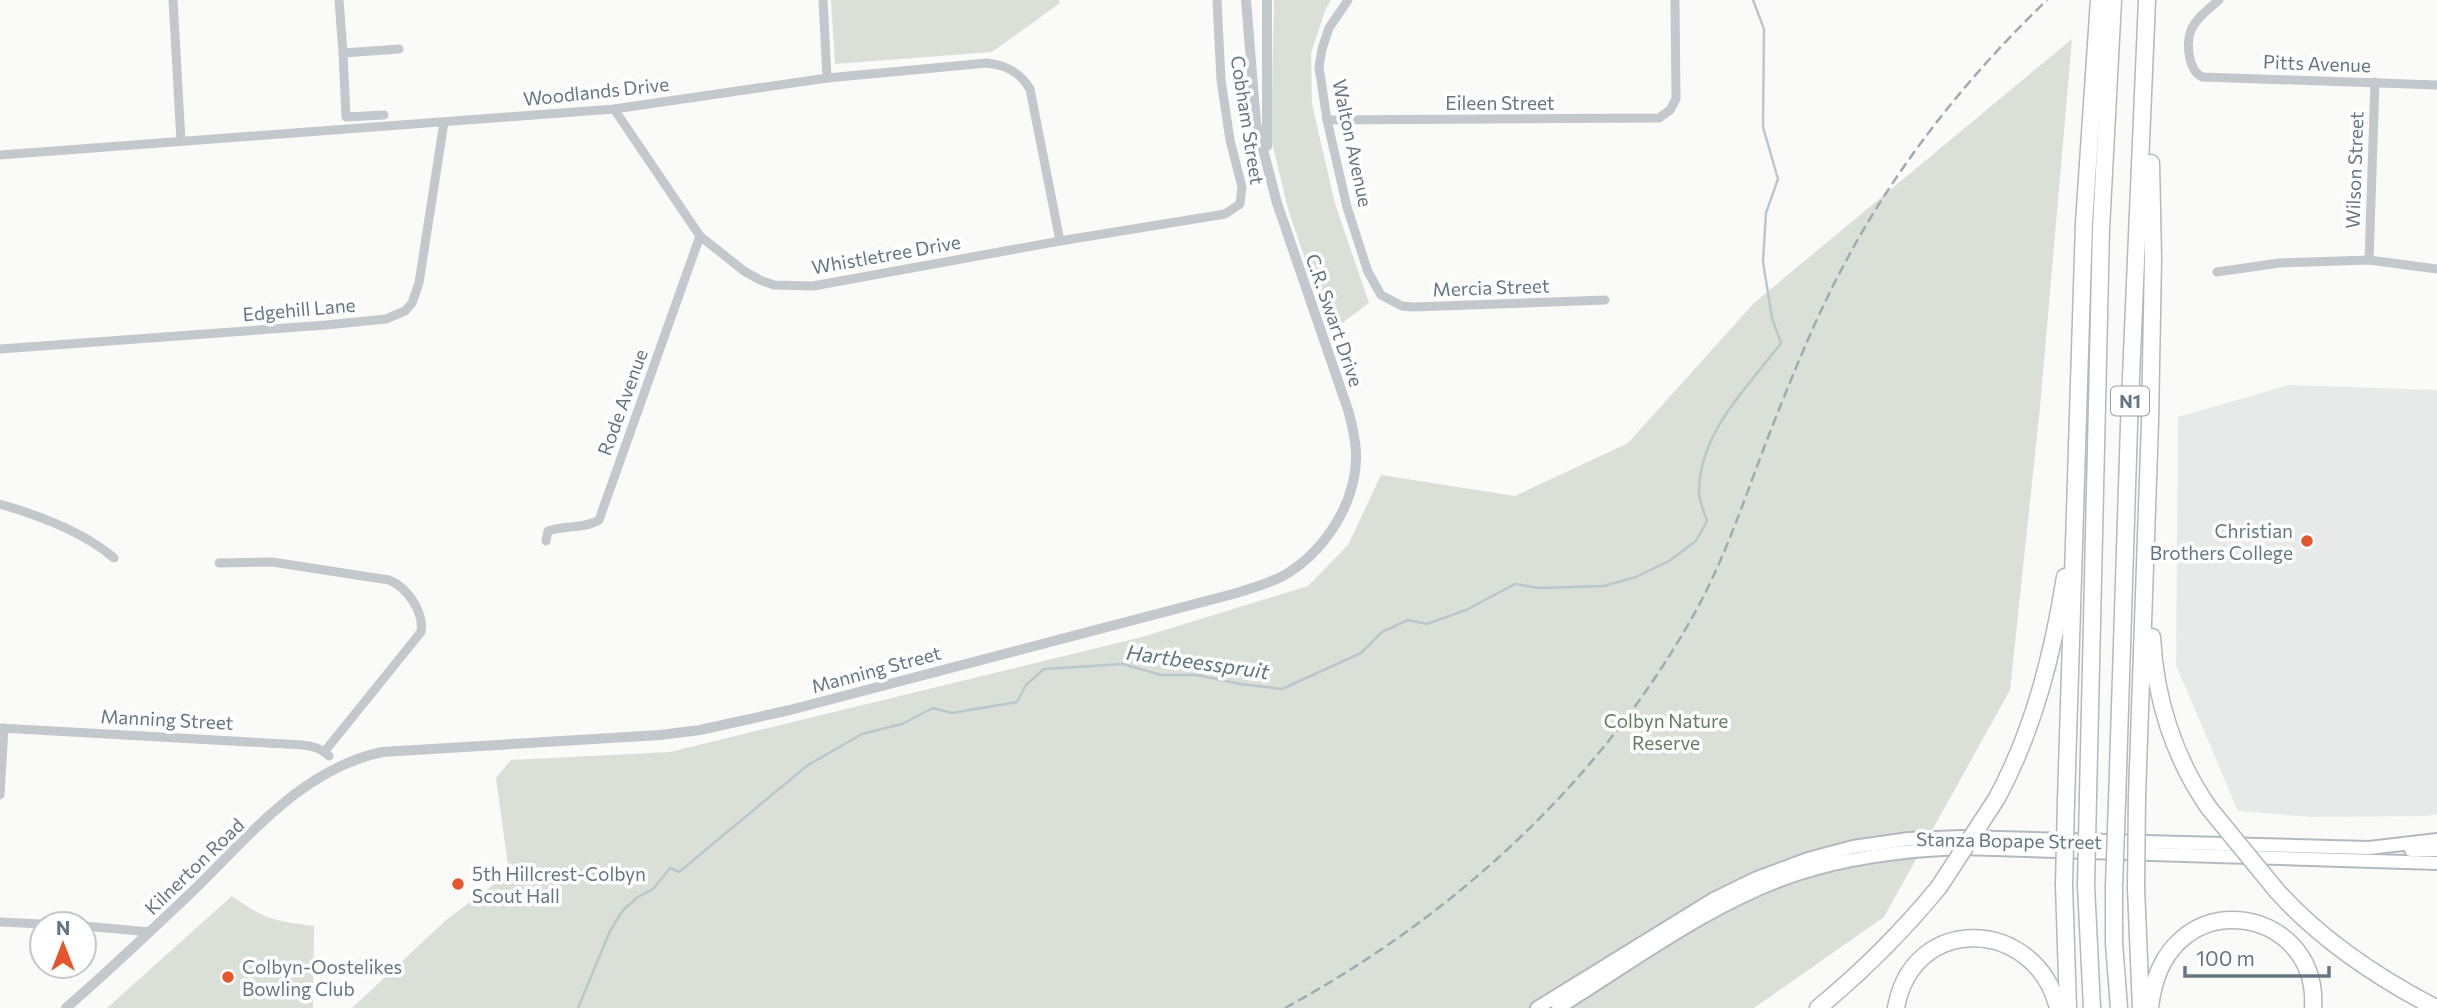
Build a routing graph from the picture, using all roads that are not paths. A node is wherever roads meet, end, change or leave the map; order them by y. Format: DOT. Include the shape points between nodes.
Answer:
graph roads {
  1 [pos="173,0"];
  2 [pos="339,0"];
  3 [pos="823,0"];
  4 [pos="1217,0"];
  5 [pos="1246,0"];
  6 [pos="1267,0"];
  7 [pos="1348,0"];
  8 [pos="1675,0"];
  9 [pos="2099,0"];
  10 [pos="2113,0"];
  11 [pos="2148,0"];
  12 [pos="2219,0"];
  13 [pos="399,49"];
  14 [pos="343,52"];
  15 [pos="827,78"];
  16 [pos="2375,82"];
  17 [pos="2437,85"];
  18 [pos="614,109"];
  19 [pos="384,115"];
  20 [pos="1327,120"];
  21 [pos="444,122"];
  22 [pos="181,141"];
  23 [pos="0,155"];
  24 [pos="1268,167"];
  25 [pos="1240,204"];
  26 [pos="700,236"];
  27 [pos="1060,241"];
  28 [pos="2369,260"];
  29 [pos="2437,269"];
  30 [pos="2217,272"];
  31 [pos="1381,295"];
  32 [pos="1605,300"];
  33 [pos="0,349"];
  34 [pos="2079,395"];
  35 [pos="1351,486"];
  36 [pos="2148,488"];
  37 [pos="0,503"];
  38 [pos="546,541"];
  39 [pos="114,558"];
  40 [pos="219,563"];
  41 [pos="2,728"];
  42 [pos="353,759"];
  43 [pos="0,795"];
  44 [pos="2437,840"];
  45 [pos="2369,848"];
  46 [pos="2437,850"];
  47 [pos="2437,863"];
  48 [pos="0,922"];
  49 [pos="28,923"];
  50 [pos="98,927"];
  51 [pos="150,932"];
  52 [pos="66,1008"];
  53 [pos="1537,1008"];
  54 [pos="1559,1008"];
  55 [pos="1818,1008"];
  56 [pos="1896,1008"];
  57 [pos="2058,1008"];
  58 [pos="2068,1008"];
  59 [pos="2092,1008"];
  60 [pos="2119,1008"];
  61 [pos="2141,1008"];
  62 [pos="2150,1008"];
  63 [pos="2313,1008"];
  64 [pos="2436,1008"];
  1 -- 22 [label="street"];
  2 -- 14 [label="street"];
  3 -- 15 [label="street"];
  4 -- 25 [label="street, Cobham Street" via="1221,80 1242,187"];
  5 -- 24 [label="street, C.R. Swart Drive" via="1256,123"];
  6 -- 24 [label="street, C.R. Swart Drive"];
  7 -- 20 [label="street, Walton Avenue" via="1322,48 1319,67"];
  8 -- 20 [label="street, Eileen Street" via="1676,94 1670,110 1659,118"];
  9 -- 34 [label="highway" via="2084,223"];
  10 -- 59 [label="highway, N1, bridge" via="2101,242 2085,885"];
  11 -- 36 [label="highway" via="2153,258"];
  11 -- 60 [label="highway, N1, bridge" via="2117,802 2114,943"];
  12 -- 16 [label="street, Pitts Avenue" via="2192,30 2190,60 2197,74 2207,78"];
  13 -- 14 [label="street"];
  14 -- 19 [label="street" via="346,117"];
  15 -- 18 [label="street, Woodlands Drive"];
  15 -- 27 [label="street, Woodlands Drive" via="987,63 1015,72 1033,99"];
  16 -- 17 [label="street, Pitts Avenue"];
  16 -- 28 [label="street, Wilson Street"];
  18 -- 21 [label="street, Woodlands Drive"];
  18 -- 26 [label="street, Whistletree Drive"];
  20 -- 31 [label="street, Walton Avenue" via="1367,272"];
  21 -- 22 [label="street, Woodlands Drive"];
  21 -- 33 [label="street, Edgehill Lane" via="419,283 405,311 386,319 326,326"];
  22 -- 23 [label="street, Woodlands Drive"];
  24 -- 35 [label="street, C.R. Swart Drive" via="1348,410 1356,454"];
  25 -- 27 [label="street, Whistletree Drive" via="1226,214"];
  26 -- 27 [label="street, Whistletree Drive" via="760,280 792,287"];
  26 -- 38 [label="street, Rode Avenue" via="599,520 554,528 548,531"];
  28 -- 29 [label="street"];
  28 -- 30 [label="street" via="2278,263"];
  31 -- 32 [label="street, Mercia Street" via="1413,307"];
  34 -- 55 [label="highway, bridge" via="2060,611 2036,704 2011,768 1997,798 1939,887 1876,958"];
  34 -- 58 [label="highway, bridge" via="2064,884"];
  35 -- 42 [label="street, Manning Street" via="1337,522 1305,561 1274,580 1233,594 700,730 382,752"];
  36 -- 61 [label="highway, bridge" via="2137,796"];
  36 -- 64 [label="highway, bridge" via="2157,684 2179,757 2208,808 2297,911 2352,956"];
  37 -- 39 [label="street" via="74,531"];
  40 -- 41 [label="street, Manning Street" via="272,562 389,580 401,587 419,612 421,632 327,754 313,747 285,744"];
  41 -- 43 [label="street"];
  42 -- 51 [label="street, Kilnerton Road" via="290,797"];
  44 -- 45 [label="main road, Stanza Bopape Street"];
  45 -- 46 [label="main road"];
  45 -- 53 [label="main road, Stanza Bopape Street" via="1962,837 1853,848 1808,859 1730,890"];
  47 -- 54 [label="main road, Stanza Bopape Street" via="1961,848 1903,851 1796,875 1738,899"];
  48 -- 49 [label="street"];
  50 -- 51 [label="street"];
  51 -- 52 [label="street, Kilnerton Road"];
  56 -- 57 [label="highway" via="1905,980 1920,959 1941,946 1979,937 2007,945 2028,958 2044,976"];
  62 -- 63 [label="highway" via="2157,974 2175,944 2203,926 2232,919 2263,925 2290,943 2307,968"];
}
